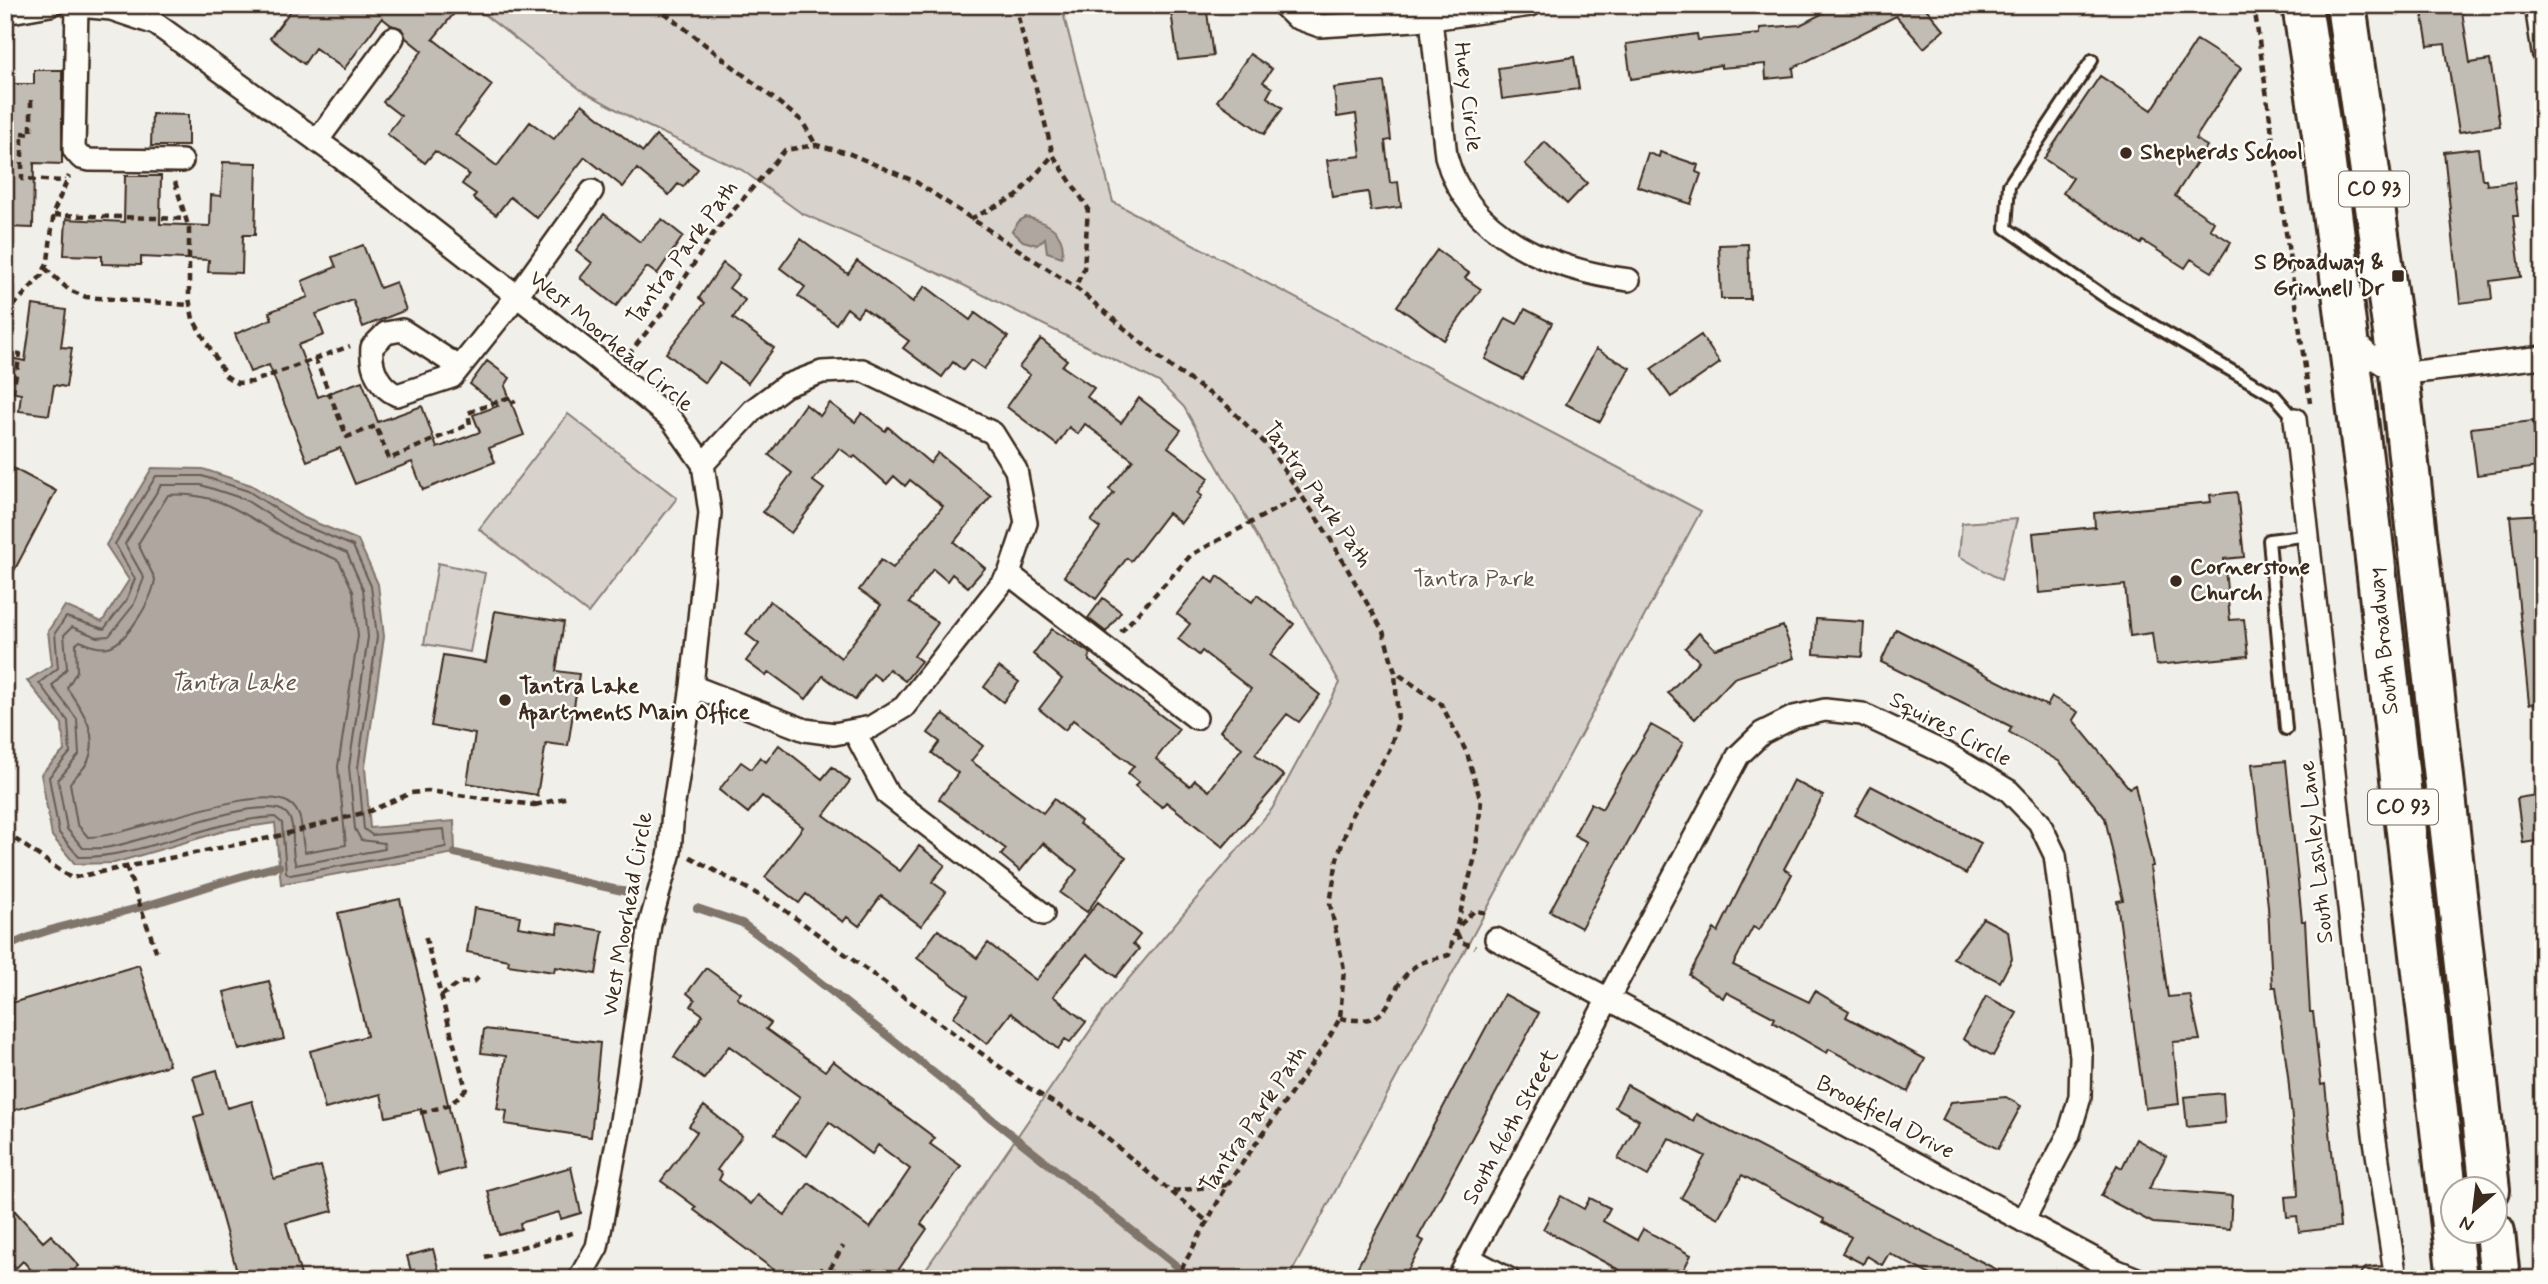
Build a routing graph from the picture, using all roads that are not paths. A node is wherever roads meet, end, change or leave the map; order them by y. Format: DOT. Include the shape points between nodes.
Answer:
graph roads {
  1 [pos="50,5"];
  2 [pos="70,5"];
  3 [pos="1283,5"];
  4 [pos="1531,5"];
  5 [pos="2302,5"];
  6 [pos="2346,5"];
  7 [pos="2536,5"];
  8 [pos="77,6"];
  9 [pos="5,13"];
  10 [pos="1431,19"];
  11 [pos="393,38"];
  12 [pos="2543,52"];
  13 [pos="2092,60"];
  14 [pos="317,141"];
  15 [pos="174,161"];
  16 [pos="592,191"];
  17 [pos="1629,280"];
  18 [pos="516,297"];
  19 [pos="2347,335"];
  20 [pos="2543,357"];
  21 [pos="459,367"];
  22 [pos="2399,374"];
  23 [pos="2303,411"];
  24 [pos="703,464"];
  25 [pos="2311,535"];
  26 [pos="1009,574"];
  27 [pos="692,686"];
  28 [pos="1196,718"];
  29 [pos="2286,729"];
  30 [pos="854,731"];
  31 [pos="1043,914"];
  32 [pos="1496,939"];
  33 [pos="1610,1000"];
  34 [pos="2489,1176"];
  35 [pos="2023,1221"];
  36 [pos="2497,1246"];
  37 [pos="1469,1258"];
  38 [pos="2396,1278"];
  39 [pos="579,1279"];
  40 [pos="1458,1279"];
  41 [pos="1509,1279"];
  42 [pos="2137,1279"];
  43 [pos="2371,1279"];
  44 [pos="2457,1279"];
  45 [pos="2500,1279"];
  1 -- 9 [label="street"];
  2 -- 8 [label="street, West Moorhead Circle"];
  3 -- 10 [label="street" via="1295,17 1320,26"];
  4 -- 10 [label="street"];
  5 -- 19 [label="highway, South Broadway / CO 93"];
  6 -- 22 [label="highway, South Broadway / CO 93"];
  7 -- 12 [label="street"];
  8 -- 14 [label="street, West Moorhead Circle" via="111,9 156,24"];
  8 -- 15 [label="street" via="74,150 81,158"];
  10 -- 17 [label="street, Huey Circle" via="1446,156 1468,206 1492,229 1565,267"];
  11 -- 14 [label="street"];
  13 -- 23 [label="lane" via="2009,185 2006,228 2111,301"];
  14 -- 18 [label="street, West Moorhead Circle"];
  16 -- 18 [label="street"];
  18 -- 21 [label="street"];
  18 -- 24 [label="street, West Moorhead Circle" via="672,420"];
  19 -- 22 [label="street"];
  19 -- 44 [label="highway, South Broadway / CO 93"];
  20 -- 22 [label="street"];
  21 -- 21 [label="street" via="452,377 397,396 381,385 372,347 386,332 402,330"];
  22 -- 34 [label="highway, South Broadway / CO 93"];
  23 -- 25 [label="street, South Lashley Lane"];
  24 -- 26 [label="street" via="753,410 785,386 822,372 862,370 993,433 999,441 1016,470 1026,508 1026,523"];
  24 -- 27 [label="street, West Moorhead Circle" via="710,513"];
  25 -- 29 [label="lane" via="2269,540"];
  25 -- 38 [label="street, South Lashley Lane" via="2372,1120"];
  26 -- 28 [label="street"];
  26 -- 30 [label="street" via="904,707 871,727"];
  27 -- 30 [label="street" via="805,730"];
  27 -- 39 [label="street, West Moorhead Circle" via="670,852 650,924 597,1247"];
  30 -- 31 [label="street" via="888,795"];
  32 -- 33 [label="street, Brookfield Drive"];
  33 -- 35 [label="street, Brookfield Drive"];
  33 -- 35 [label="street, Squires Circle" via="1738,756 1762,733 1794,717 1825,710 1862,714 1949,755 2009,791 2039,822 2055,855 2081,1056 2080,1097 2069,1134"];
  33 -- 37 [label="street, South 46th Street"];
  35 -- 42 [label="street, Brookfield Drive"];
  36 -- 45 [label="highway"];
  37 -- 40 [label="street, South 46th Street"];
  37 -- 41 [label="street"];
  38 -- 43 [label="street"];
}
